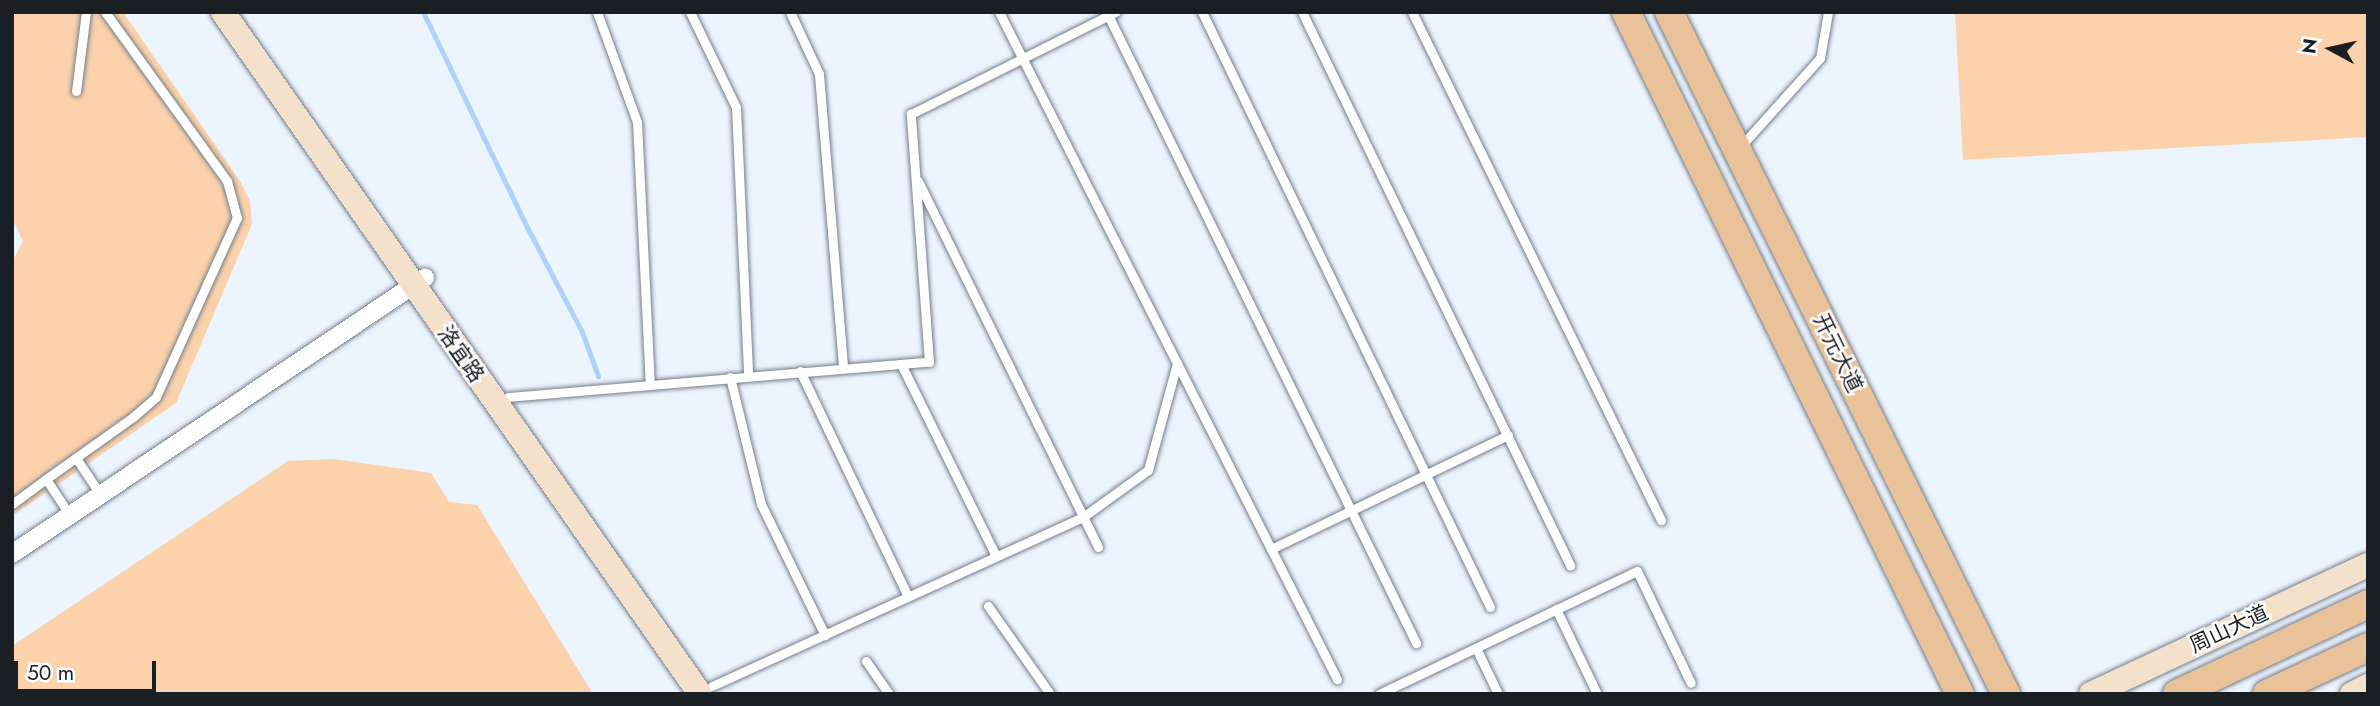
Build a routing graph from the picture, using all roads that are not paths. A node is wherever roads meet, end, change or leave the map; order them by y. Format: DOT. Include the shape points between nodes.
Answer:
graph roads {
  1 [pos="86,12"];
  2 [pos="105,12"];
  3 [pos="223,12"];
  4 [pos="240,12"];
  5 [pos="597,12"];
  6 [pos="690,12"];
  7 [pos="790,12"];
  8 [pos="999,12"];
  9 [pos="1202,12"];
  10 [pos="1303,12"];
  11 [pos="1412,12"];
  12 [pos="1626,12"];
  13 [pos="1669,12"];
  14 [pos="1828,12"];
  15 [pos="1110,13"];
  16 [pos="1023,59"];
  17 [pos="76,91"];
  18 [pos="1737,150"];
  19 [pos="915,177"];
  20 [pos="419,282"];
  21 [pos="1177,363"];
  22 [pos="901,364"];
  23 [pos="843,368"];
  24 [pos="800,371"];
  25 [pos="748,375"];
  26 [pos="730,377"];
  27 [pos="650,385"];
  28 [pos="508,397"];
  29 [pos="1508,435"];
  30 [pos="76,458"];
  31 [pos="1426,475"];
  32 [pos="46,479"];
  33 [pos="100,494"];
  34 [pos="12,503"];
  35 [pos="1351,511"];
  36 [pos="69,514"];
  37 [pos="1083,517"];
  38 [pos="1661,520"];
  39 [pos="1098,547"];
  40 [pos="1271,549"];
  41 [pos="12,554"];
  42 [pos="996,556"];
  43 [pos="1570,565"];
  44 [pos="2368,565"];
  45 [pos="908,596"];
  46 [pos="2368,604"];
  47 [pos="988,606"];
  48 [pos="1490,607"];
  49 [pos="1556,609"];
  50 [pos="825,635"];
  51 [pos="1416,643"];
  52 [pos="2368,647"];
  53 [pos="1476,648"];
  54 [pos="866,661"];
  55 [pos="2145,668"];
  56 [pos="1337,679"];
  57 [pos="1691,683"];
  58 [pos="2368,686"];
  59 [pos="1396,690"];
  60 [pos="710,691"];
  61 [pos="889,694"];
  62 [pos="1049,694"];
  63 [pos="1379,694"];
  64 [pos="1498,694"];
  65 [pos="1597,694"];
  66 [pos="1960,694"];
  67 [pos="2006,694"];
  68 [pos="2091,694"];
  69 [pos="2121,694"];
  70 [pos="2177,694"];
  71 [pos="2267,694"];
  72 [pos="2352,694"];
  1 -- 17 [label="lane"];
  2 -- 30 [label="lane" via="227,181 237,218 156,397"];
  3 -- 20 [label="street, 洛宜路"];
  4 -- 20 [label="street, 洛宜路"];
  5 -- 27 [label="lane" via="637,122"];
  6 -- 25 [label="lane" via="736,107"];
  7 -- 23 [label="lane" via="819,74"];
  8 -- 16 [label="lane"];
  9 -- 31 [label="lane"];
  10 -- 29 [label="lane"];
  11 -- 38 [label="lane"];
  12 -- 66 [label="main road, 开元大道"];
  13 -- 18 [label="main road, 开元大道"];
  14 -- 18 [label="lane" via="1820,58"];
  15 -- 16 [label="lane"];
  15 -- 35 [label="lane"];
  16 -- 19 [label="lane" via="911,114"];
  16 -- 21 [label="lane"];
  18 -- 67 [label="main road, 开元大道"];
  19 -- 22 [label="lane" via="929,362"];
  19 -- 37 [label="lane"];
  20 -- 28 [label="street, 洛宜路"];
  20 -- 33 [label="street"];
  20 -- 60 [label="street, 洛宜路"];
  21 -- 37 [label="lane" via="1148,470"];
  21 -- 40 [label="lane"];
  22 -- 23 [label="lane"];
  22 -- 42 [label="lane"];
  23 -- 24 [label="lane"];
  24 -- 25 [label="lane"];
  24 -- 45 [label="lane"];
  25 -- 26 [label="lane"];
  26 -- 27 [label="lane"];
  26 -- 50 [label="lane" via="761,504"];
  27 -- 28 [label="lane"];
  28 -- 60 [label="street, 洛宜路"];
  29 -- 31 [label="lane"];
  29 -- 43 [label="lane"];
  30 -- 32 [label="lane"];
  30 -- 33 [label="lane"];
  31 -- 35 [label="lane"];
  31 -- 48 [label="lane"];
  32 -- 34 [label="lane"];
  32 -- 36 [label="lane"];
  33 -- 36 [label="street"];
  35 -- 40 [label="lane"];
  35 -- 51 [label="lane"];
  36 -- 41 [label="street"];
  37 -- 39 [label="lane"];
  37 -- 42 [label="lane"];
  40 -- 56 [label="lane"];
  42 -- 45 [label="lane"];
  44 -- 55 [label="street, 周山大道"];
  45 -- 50 [label="lane"];
  46 -- 70 [label="main road, 周山大道"];
  47 -- 62 [label="lane"];
  49 -- 53 [label="lane"];
  49 -- 57 [label="lane" via="1637,571"];
  49 -- 65 [label="lane"];
  50 -- 60 [label="lane"];
  52 -- 71 [label="main road"];
  53 -- 59 [label="lane"];
  53 -- 64 [label="lane"];
  54 -- 61 [label="lane"];
  55 -- 68 [label="street, 周山大道"];
  55 -- 69 [label="street"];
  58 -- 72 [label="street"];
  59 -- 63 [label="lane"];
}
